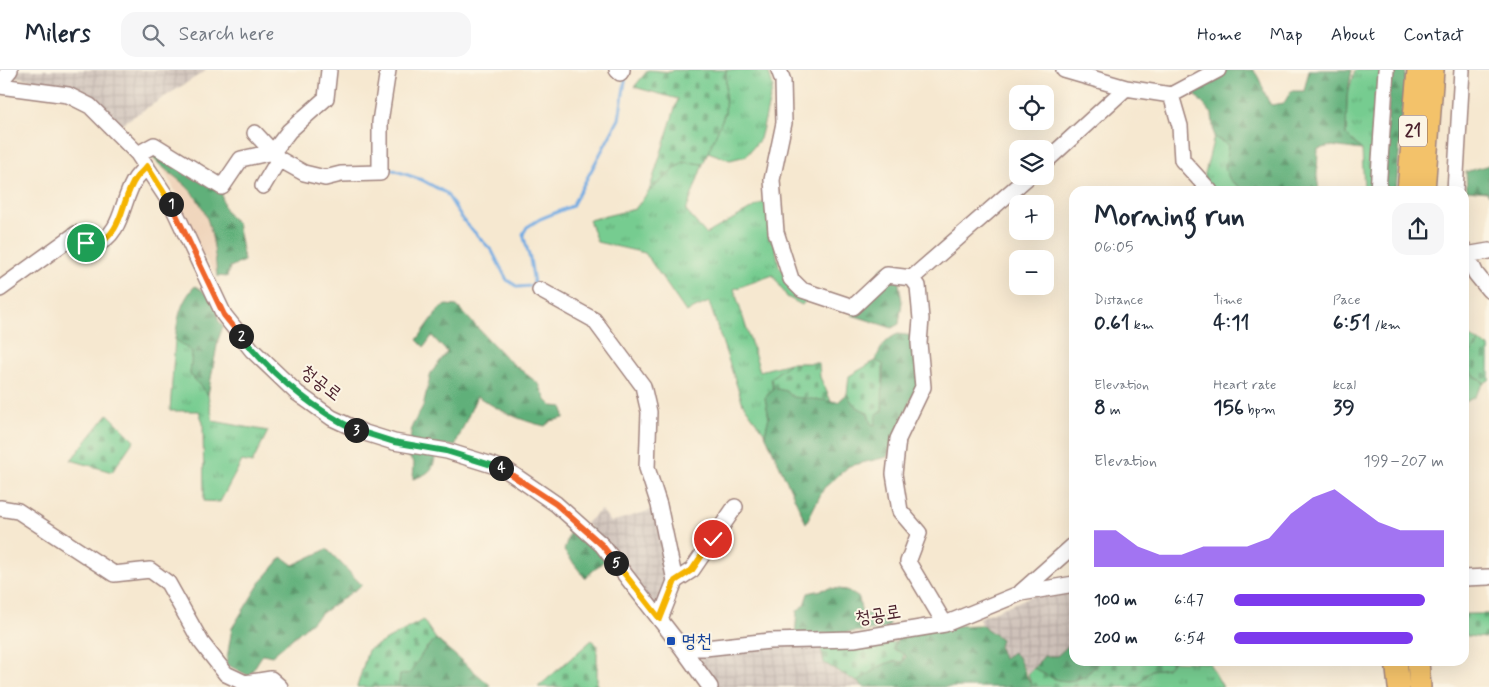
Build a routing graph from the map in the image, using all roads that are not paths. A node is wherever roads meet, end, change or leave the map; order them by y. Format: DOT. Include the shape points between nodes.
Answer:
graph roads {
  1 [pos="10,70"];
  2 [pos="329,70"];
  3 [pos="388,70"];
  4 [pos="617,70"];
  5 [pos="622,70"];
  6 [pos="779,70"];
  7 [pos="1064,70"];
  8 [pos="1218,70"];
  9 [pos="1386,70"];
  10 [pos="1418,70"];
  11 [pos="1433,70"];
  12 [pos="1462,70"];
  13 [pos="0,82"];
  14 [pos="0,86"];
  15 [pos="1126,88"];
  16 [pos="1170,95"];
  17 [pos="255,133"];
  18 [pos="138,154"];
  19 [pos="1054,154"];
  20 [pos="276,155"];
  21 [pos="147,166"];
  22 [pos="1019,185"];
  23 [pos="263,186"];
  24 [pos="1205,186"];
  25 [pos="1378,186"];
  26 [pos="1408,186"];
  27 [pos="1424,186"];
  28 [pos="1455,186"];
  29 [pos="1489,251"];
  30 [pos="1469,252"];
  31 [pos="1470,276"];
  32 [pos="912,278"];
  33 [pos="0,290"];
  34 [pos="540,290"];
  35 [pos="1489,290"];
  36 [pos="735,507"];
  37 [pos="0,508"];
  38 [pos="1069,549"];
  39 [pos="1489,577"];
  40 [pos="1469,578"];
  41 [pos="675,581"];
  42 [pos="1069,585"];
  43 [pos="1021,593"];
  44 [pos="660,619"];
  45 [pos="946,624"];
  46 [pos="682,648"];
  47 [pos="1397,666"];
  48 [pos="1418,666"];
  49 [pos="280,687"];
  50 [pos="710,687"];
  51 [pos="1399,687"];
  52 [pos="1420,687"];
  1 -- 13 [label="street"];
  2 -- 20 [label="street" via="326,98 289,131"];
  3 -- 20 [label="street" via="380,122 380,173 341,174 325,178 304,173"];
  4 -- 5 [label="street"];
  6 -- 32 [label="street" via="783,81 784,123 772,180 776,232 792,279 802,290 853,307 887,275"];
  7 -- 15 [label="street"];
  8 -- 16 [label="street"];
  9 -- 25 [label="street"];
  10 -- 26 [label="highway, 21"];
  11 -- 27 [label="highway, 21"];
  12 -- 28 [label="street"];
  14 -- 18 [label="street, 청공로" via="68,95 90,106"];
  15 -- 16 [label="street"];
  15 -- 19 [label="street"];
  16 -- 24 [label="street" via="1180,126 1182,160"];
  17 -- 20 [label="street"];
  18 -- 20 [label="street" via="154,145 222,187 241,159"];
  18 -- 21 [label="street, 청공로"];
  20 -- 23 [label="street"];
  21 -- 33 [label="street" via="135,178 119,223 100,243 94,246 76,234"];
  21 -- 44 [label="street, 청공로" via="173,207 224,315 252,350 298,393 332,418 362,432 394,442 446,451 505,469 556,504 602,545"];
  22 -- 32 [label="street"];
  29 -- 30 [label="street"];
  31 -- 35 [label="street"];
  32 -- 45 [label="street" via="918,286 923,387 898,439 894,474 900,511 919,533 908,562"];
  34 -- 41 [label="street" via="594,320 642,386 649,412 647,468 659,505"];
  36 -- 41 [label="street" via="692,570"];
  37 -- 49 [label="street" via="18,511 114,574 150,570 168,582 201,642 226,674 245,684 271,679"];
  38 -- 43 [label="street"];
  39 -- 40 [label="street"];
  41 -- 44 [label="street"];
  42 -- 43 [label="street, 청공로"];
  43 -- 45 [label="street, 청공로"];
  44 -- 46 [label="street, 청공로"];
  45 -- 46 [label="street, 청공로" via="854,639"];
  46 -- 50 [label="street, 청공로"];
  47 -- 51 [label="highway"];
  48 -- 52 [label="highway"];
}
